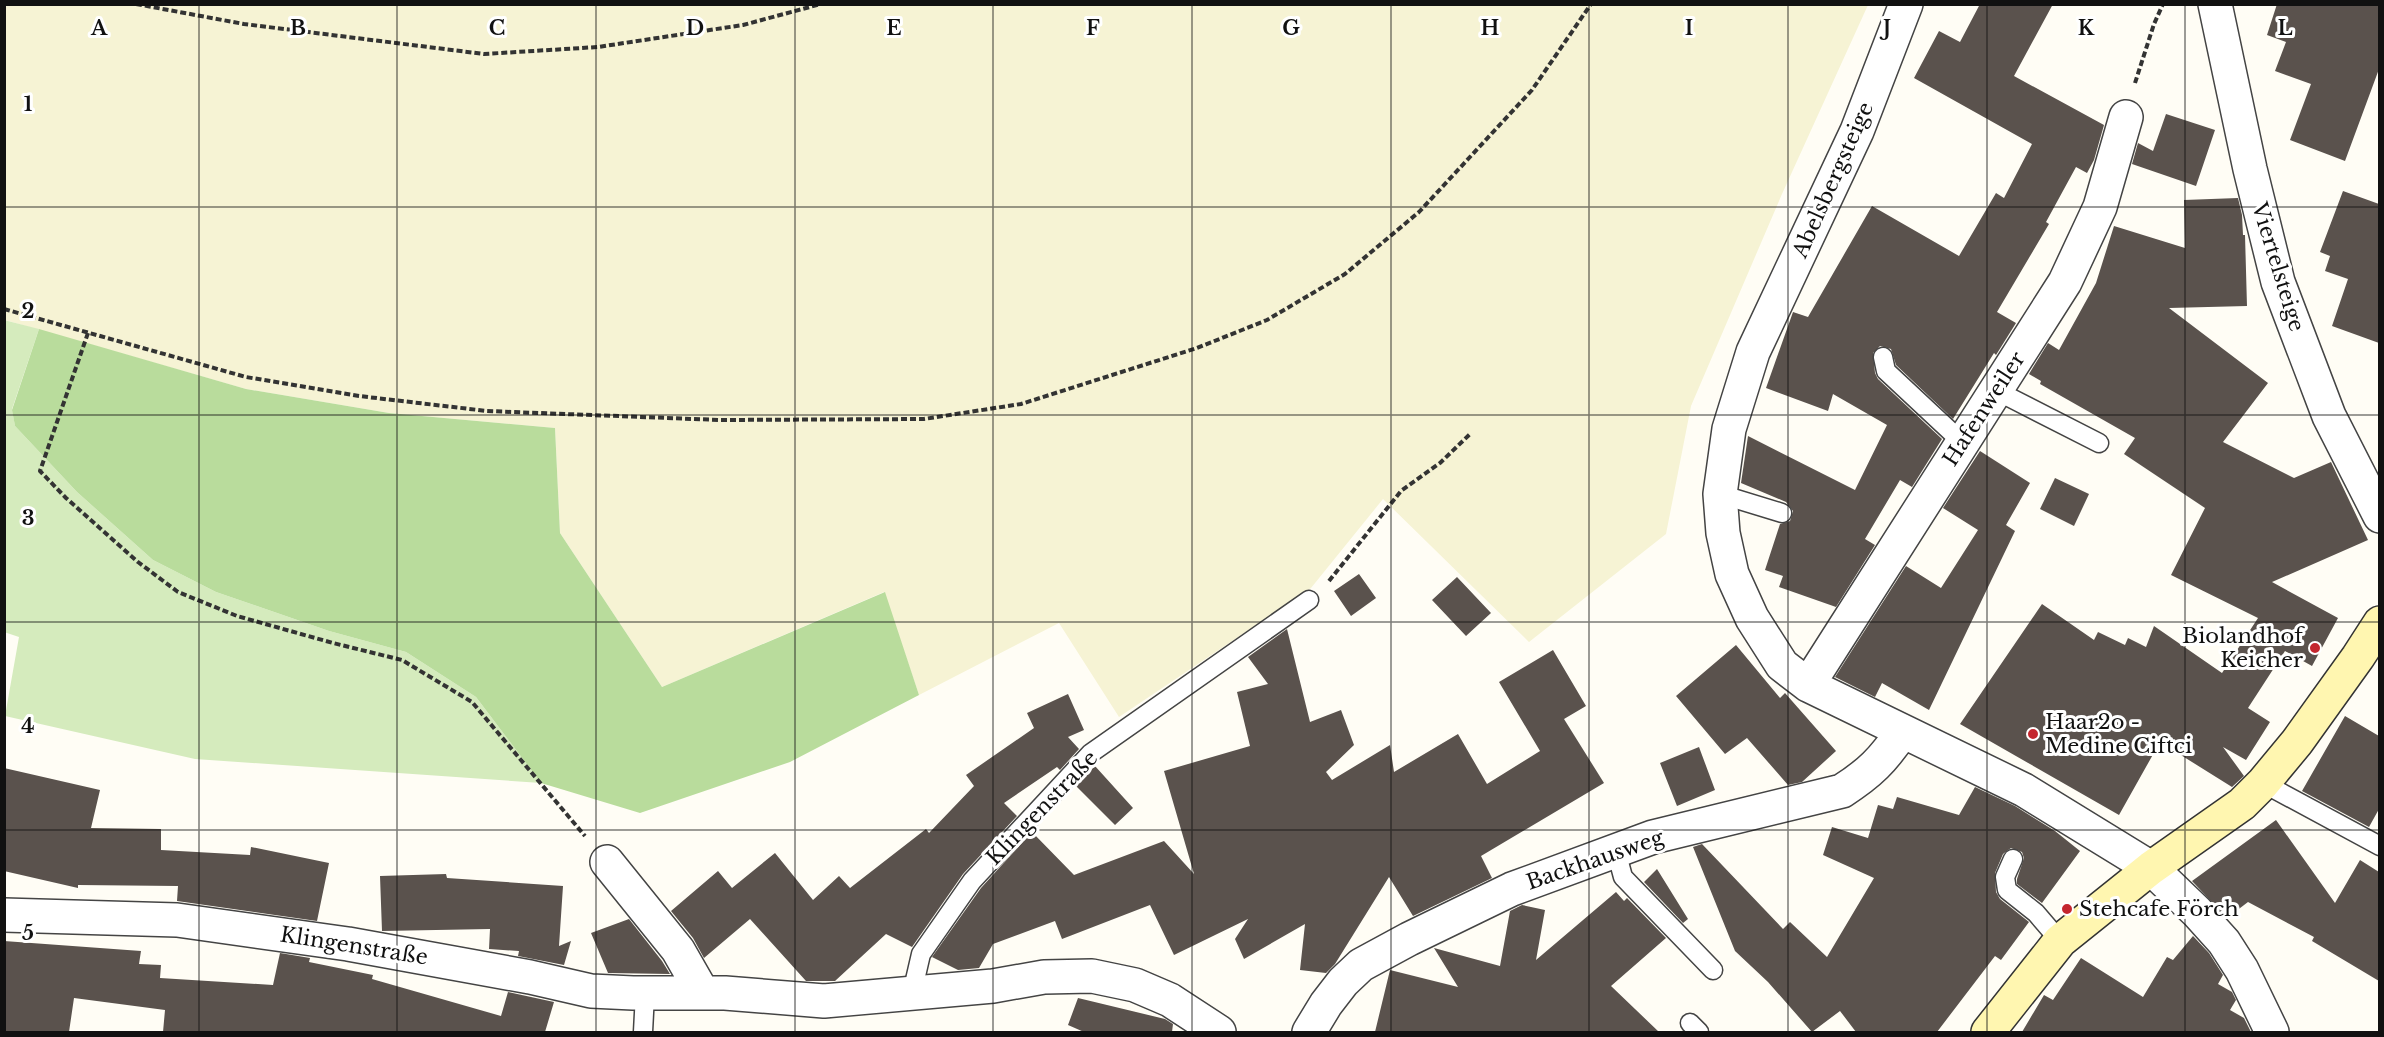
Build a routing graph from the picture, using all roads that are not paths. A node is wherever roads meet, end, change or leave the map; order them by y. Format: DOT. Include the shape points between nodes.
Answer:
graph roads {
  1 [pos="1906,4"];
  2 [pos="2215,4"];
  3 [pos="2126,117"];
  4 [pos="1884,357"];
  5 [pos="1997,391"];
  6 [pos="1963,443"];
  7 [pos="2099,443"];
  8 [pos="1720,494"];
  9 [pos="1782,513"];
  10 [pos="2379,516"];
  11 [pos="1309,600"];
  12 [pos="2379,623"];
  13 [pos="1808,685"];
  14 [pos="1902,732"];
  15 [pos="2264,783"];
  16 [pos="2379,846"];
  17 [pos="1616,851"];
  18 [pos="2013,859"];
  19 [pos="607,862"];
  20 [pos="2151,868"];
  21 [pos="4,915"];
  22 [pos="2060,941"];
  23 [pos="1713,970"];
  24 [pos="702,992"];
  25 [pos="912,993"];
  26 [pos="645,994"];
  27 [pos="643,1032"];
  28 [pos="1219,1032"];
  29 [pos="1309,1032"];
  30 [pos="1988,1032"];
  31 [pos="2272,1032"];
  1 -- 8 [label="street, Abelsbergsteige" via="1857,131 1753,352 1729,429"];
  2 -- 10 [label="street, Viertelsteige" via="2278,282 2329,416"];
  3 -- 5 [label="street, Hafenweiler" via="2100,207 2065,282"];
  4 -- 6 [label="lane" via="1886,371"];
  5 -- 6 [label="street, Hafenweiler"];
  5 -- 7 [label="lane"];
  6 -- 13 [label="street, Hafenweiler"];
  8 -- 9 [label="lane"];
  8 -- 13 [label="street" via="1722,533 1732,574 1752,618 1782,665"];
  11 -- 25 [label="lane, Klingenstraße" via="1091,753 972,880 921,954"];
  12 -- 15 [label="street"];
  13 -- 14 [label="street"];
  14 -- 17 [label="street, Backhausweg" via="1868,774 1842,791 1653,837"];
  14 -- 20 [label="street" via="2024,790"];
  15 -- 16 [label="lane"];
  15 -- 20 [label="street" via="2242,804"];
  17 -- 23 [label="lane" via="1623,877"];
  17 -- 29 [label="street, Backhausweg" via="1512,889 1361,965 1332,997"];
  18 -- 22 [label="lane" via="2005,877 2007,890 2036,913"];
  19 -- 24 [label="street" via="678,950"];
  20 -- 22 [label="street"];
  20 -- 31 [label="street" via="2224,942"];
  21 -- 26 [label="street, Klingenstraße" via="177,920 348,944 591,991"];
  22 -- 30 [label="street"];
  24 -- 25 [label="street, Klingenstraße" via="824,1000"];
  24 -- 26 [label="street, Klingenstraße"];
  25 -- 28 [label="street, Klingenstraße" via="1044,977 1092,976 1135,985 1170,1000"];
  26 -- 27 [label="lane"];
}
